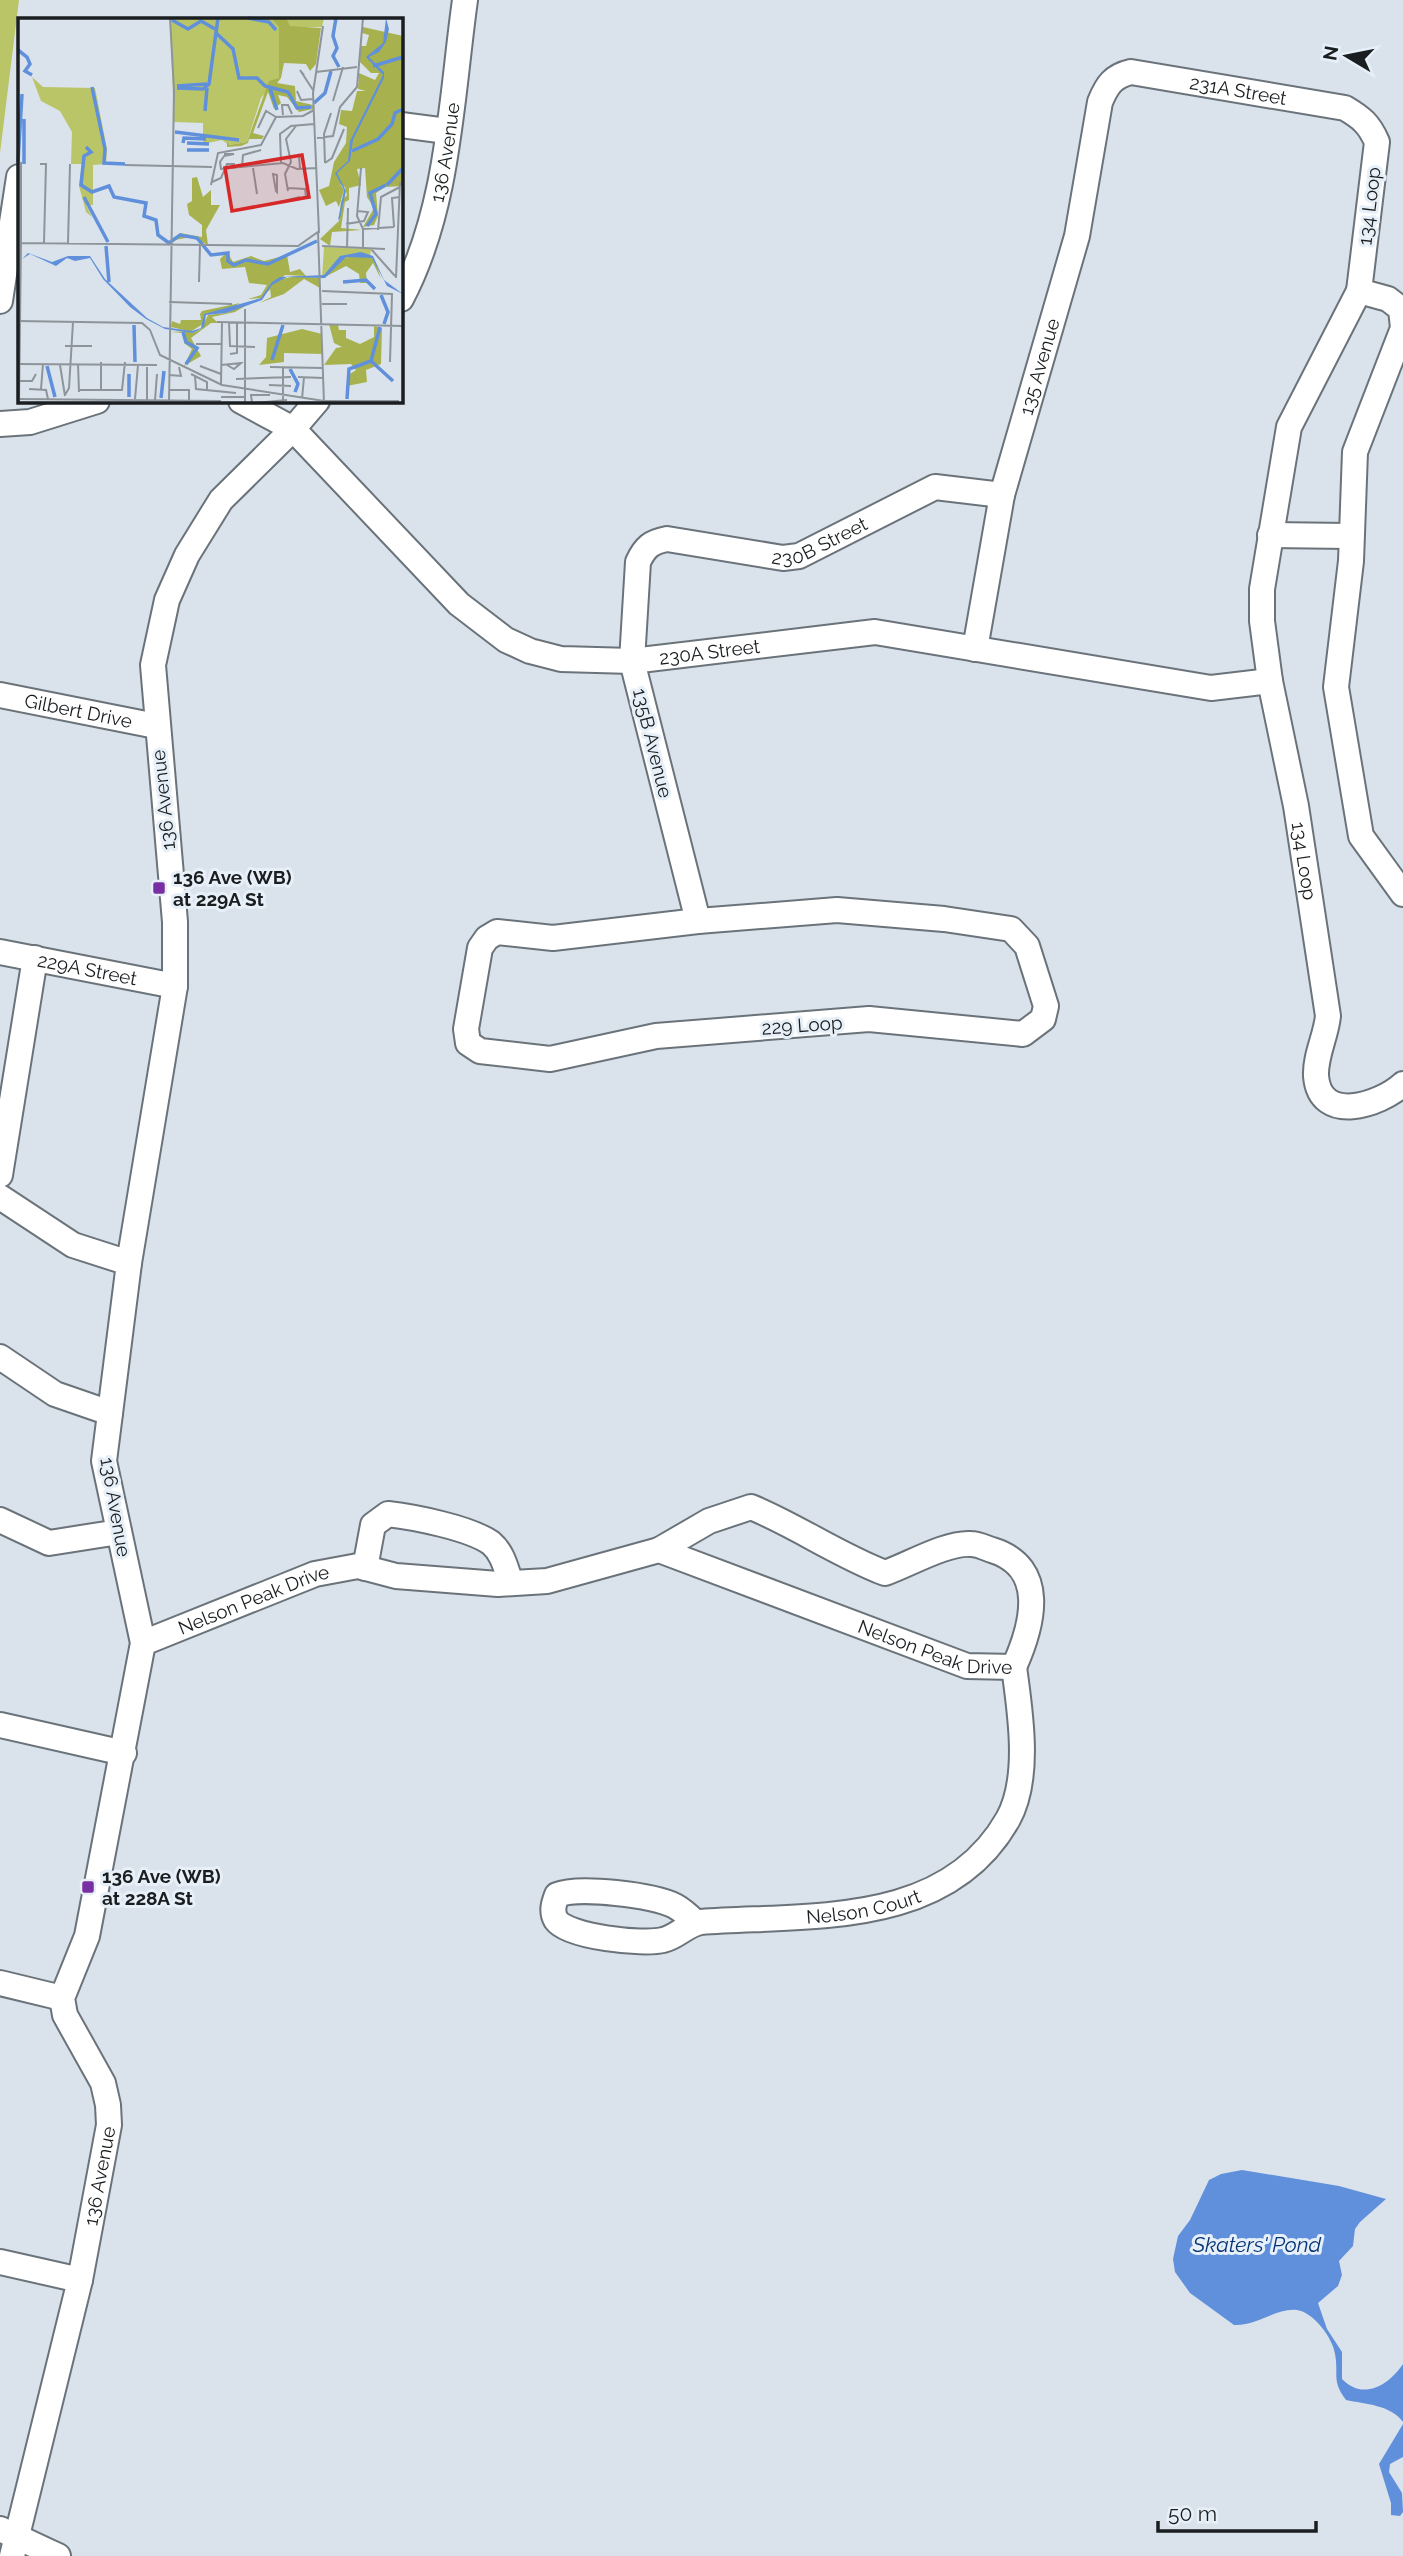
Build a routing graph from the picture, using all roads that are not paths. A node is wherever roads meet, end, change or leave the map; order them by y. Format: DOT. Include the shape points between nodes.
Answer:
graph roads {
  1 [pos="466,0"];
  2 [pos="1107,85"];
  3 [pos="1368,122"];
  4 [pos="402,125"];
  5 [pos="447,131"];
  6 [pos="18,184"];
  7 [pos="1359,291"];
  8 [pos="402,297"];
  9 [pos="0,301"];
  10 [pos="94,402"];
  11 [pos="243,402"];
  12 [pos="316,402"];
  13 [pos="0,425"];
  14 [pos="293,429"];
  15 [pos="1002,495"];
  16 [pos="1270,535"];
  17 [pos="1350,536"];
  18 [pos="638,562"];
  19 [pos="975,649"];
  20 [pos="632,662"];
  21 [pos="1270,681"];
  22 [pos="0,695"];
  23 [pos="156,726"];
  24 [pos="1403,894"];
  25 [pos="698,920"];
  26 [pos="0,952"];
  27 [pos="35,958"];
  28 [pos="175,986"];
  29 [pos="1403,1084"];
  30 [pos="0,1175"];
  31 [pos="0,1197"];
  32 [pos="129,1263"];
  33 [pos="0,1357"];
  34 [pos="110,1413"];
  35 [pos="0,1520"];
  36 [pos="119,1532"];
  37 [pos="659,1550"];
  38 [pos="365,1568"];
  39 [pos="510,1583"];
  40 [pos="144,1643"];
  41 [pos="1014,1667"];
  42 [pos="0,1725"];
  43 [pos="124,1753"];
  44 [pos="696,1923"];
  45 [pos="0,1983"];
  46 [pos="62,1998"];
  47 [pos="0,2262"];
  48 [pos="80,2280"];
  49 [pos="9,2541"];
  50 [pos="58,2556"];
  1 -- 5 [label="street, 136 Avenue"];
  2 -- 3 [label="street, 231A Street" via="1131,72 1345,108"];
  2 -- 15 [label="street, 135 Avenue" via="1077,236"];
  3 -- 7 [label="street, 134 Loop" via="1377,142"];
  4 -- 5 [label="street"];
  5 -- 8 [label="street, 136 Avenue" via="436,209"];
  6 -- 9 [label="street"];
  7 -- 16 [label="street, 134 Loop" via="1289,427"];
  7 -- 17 [label="street" via="1388,299 1401,309 1403,328 1355,452"];
  10 -- 13 [label="street" via="30,422"];
  11 -- 14 [label="street, 230A Street"];
  12 -- 14 [label="street, 136 Avenue"];
  14 -- 20 [label="street, 230A Street" via="459,604 506,640 561,659"];
  14 -- 23 [label="street, 136 Avenue" via="221,500 187,555 167,600 153,665"];
  15 -- 18 [label="street, 230B Street" via="935,487 799,556 783,558 667,539 644,548"];
  15 -- 19 [label="street, 135 Avenue"];
  16 -- 17 [label="street"];
  16 -- 21 [label="street, 134 Loop" via="1262,589"];
  17 -- 24 [label="street" via="1336,687 1361,836"];
  18 -- 20 [label="street, 135B Avenue"];
  19 -- 20 [label="street, 230A Street" via="875,632"];
  19 -- 21 [label="street, 230A Street" via="1212,688"];
  20 -- 25 [label="street, 135B Avenue"];
  21 -- 29 [label="street, 134 Loop" via="1296,806 1328,1017 1317,1060 1317,1085 1328,1101 1340,1107 1358,1107 1392,1094"];
  22 -- 23 [label="street, Gilbert Drive"];
  23 -- 28 [label="street, 136 Avenue" via="175,922"];
  25 -- 25 [label="street, 229 Loop" via="837,910 1011,929 1027,946 1046,1006 1044,1019 1023,1034 879,1019 656,1036 550,1059 480,1051 468,1043 466,1029 480,948 497,932 553,938"];
  26 -- 27 [label="street, 229A Street"];
  27 -- 28 [label="street, 229A Street"];
  27 -- 30 [label="street"];
  28 -- 32 [label="street, 136 Avenue"];
  31 -- 32 [label="street" via="73,1245"];
  32 -- 34 [label="street, 136 Avenue"];
  33 -- 34 [label="street" via="55,1394"];
  34 -- 36 [label="street, 136 Avenue" via="104,1461"];
  35 -- 36 [label="street" via="49,1543"];
  36 -- 40 [label="street, 136 Avenue"];
  37 -- 39 [label="street, Nelson Peak Drive" via="547,1581"];
  37 -- 41 [label="street, Nelson Peak Drive" via="967,1666"];
  37 -- 41 [label="street, Nelson Peak Drive" via="709,1521 751,1507 885,1573 971,1544 1009,1555 1024,1569 1030,1586 1029,1623"];
  38 -- 39 [label="street, Nelson Peak Drive" via="396,1576"];
  38 -- 39 [label="street" via="373,1525 388,1514 473,1534 491,1544 502,1557"];
  38 -- 40 [label="street, Nelson Peak Drive" via="315,1574"];
  40 -- 43 [label="street, 136 Avenue"];
  41 -- 44 [label="street, Nelson Court" via="1023,1734 1019,1780 1010,1817 981,1858 948,1883 911,1899 828,1916"];
  42 -- 43 [label="street"];
  43 -- 46 [label="street, 136 Avenue" via="87,1936"];
  44 -- 44 [label="street, Nelson Court" via="666,1940 635,1941 563,1927 553,1906 557,1895 570,1890 658,1901 675,1906"];
  45 -- 46 [label="street"];
  46 -- 48 [label="street, 136 Avenue" via="65,2015 103,2083 108,2105 109,2125"];
  47 -- 48 [label="street"];
  48 -- 49 [label="street, 136 Avenue"];
  49 -- 50 [label="street"];
}
